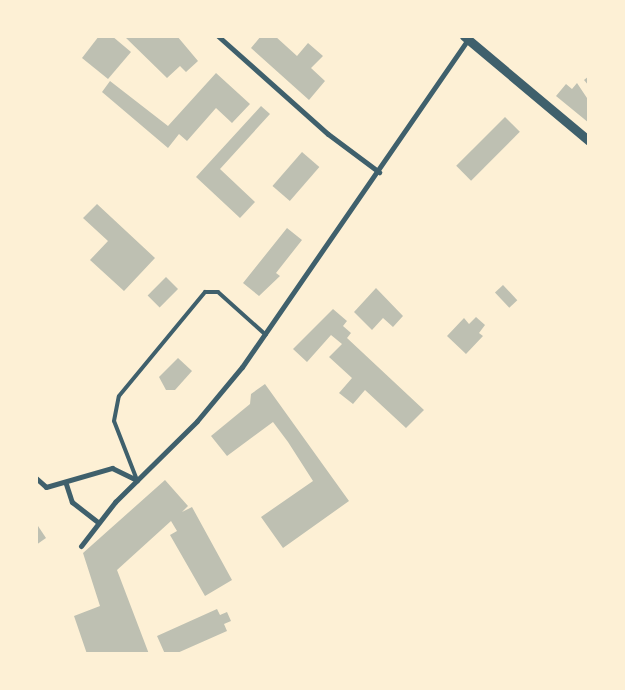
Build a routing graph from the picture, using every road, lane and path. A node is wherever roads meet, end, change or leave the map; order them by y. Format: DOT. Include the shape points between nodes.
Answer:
graph roads {
  1 [pos="218,36"];
  2 [pos="467,37"];
  3 [pos="589,141"];
  4 [pos="379,172"];
  5 [pos="266,334"];
  6 [pos="36,478"];
  7 [pos="137,480"];
  8 [pos="66,484"];
  9 [pos="98,522"];
  10 [pos="82,546"];
  1 -- 4 [label="street" via="328,134"];
  2 -- 3 [label="street"];
  2 -- 4 [label="street"];
  4 -- 5 [label="street"];
  5 -- 7 [label="street" via="197,420"];
  5 -- 7 [label="lane" via="218,292 205,292 119,396 114,421"];
  6 -- 8 [label="street" via="46,487"];
  7 -- 8 [label="street" via="112,468"];
  7 -- 9 [label="street"];
  8 -- 9 [label="street" via="72,502"];
  9 -- 10 [label="street"];
}
